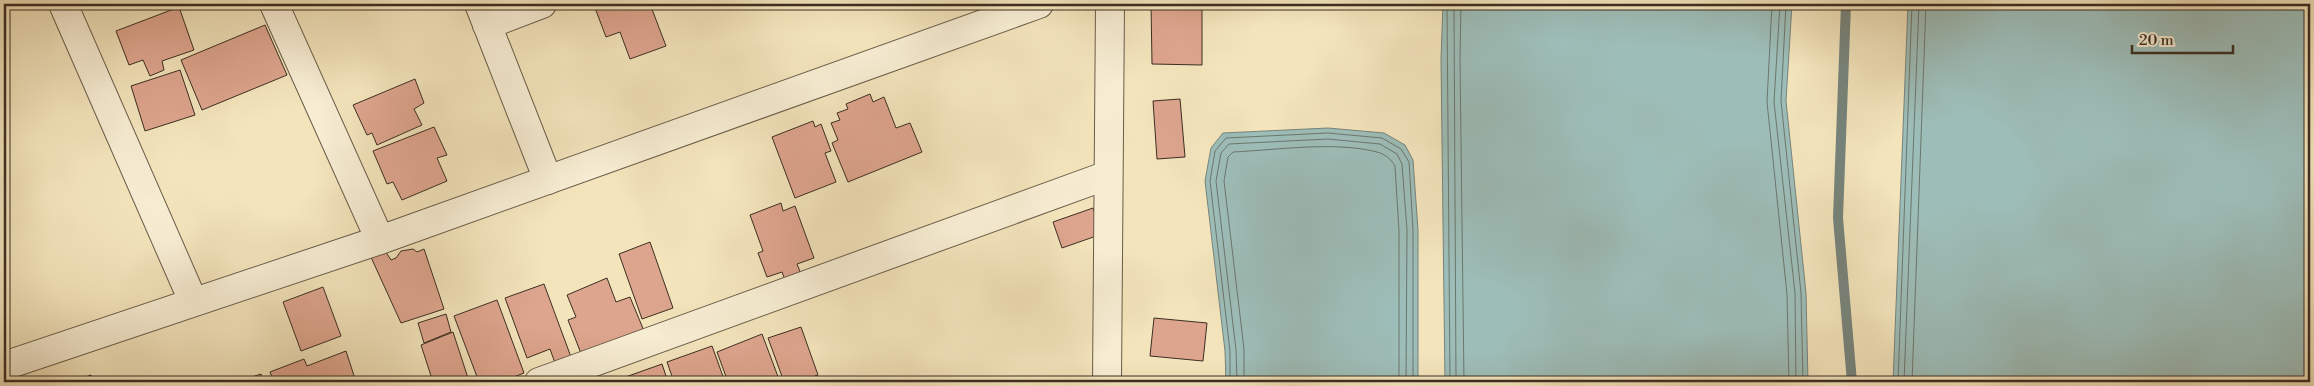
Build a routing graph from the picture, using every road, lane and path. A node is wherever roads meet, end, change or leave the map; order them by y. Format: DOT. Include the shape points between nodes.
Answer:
graph roads {
  1 [pos="64,4"];
  2 [pos="274,4"];
  3 [pos="542,4"];
  4 [pos="1039,4"];
  5 [pos="1110,4"];
  6 [pos="483,14"];
  7 [pos="1108,175"];
  8 [pos="548,180"];
  9 [pos="380,240"];
  10 [pos="194,301"];
  11 [pos="4,366"];
  12 [pos="539,382"];
  13 [pos="1106,382"];
  1 -- 10 [label="street"];
  2 -- 9 [label="street"];
  3 -- 6 [label="street"];
  4 -- 8 [label="street"];
  5 -- 7 [label="street"];
  6 -- 8 [label="street"];
  7 -- 12 [label="street"];
  7 -- 13 [label="street"];
  8 -- 9 [label="street"];
  9 -- 10 [label="street"];
  10 -- 11 [label="street"];
}
